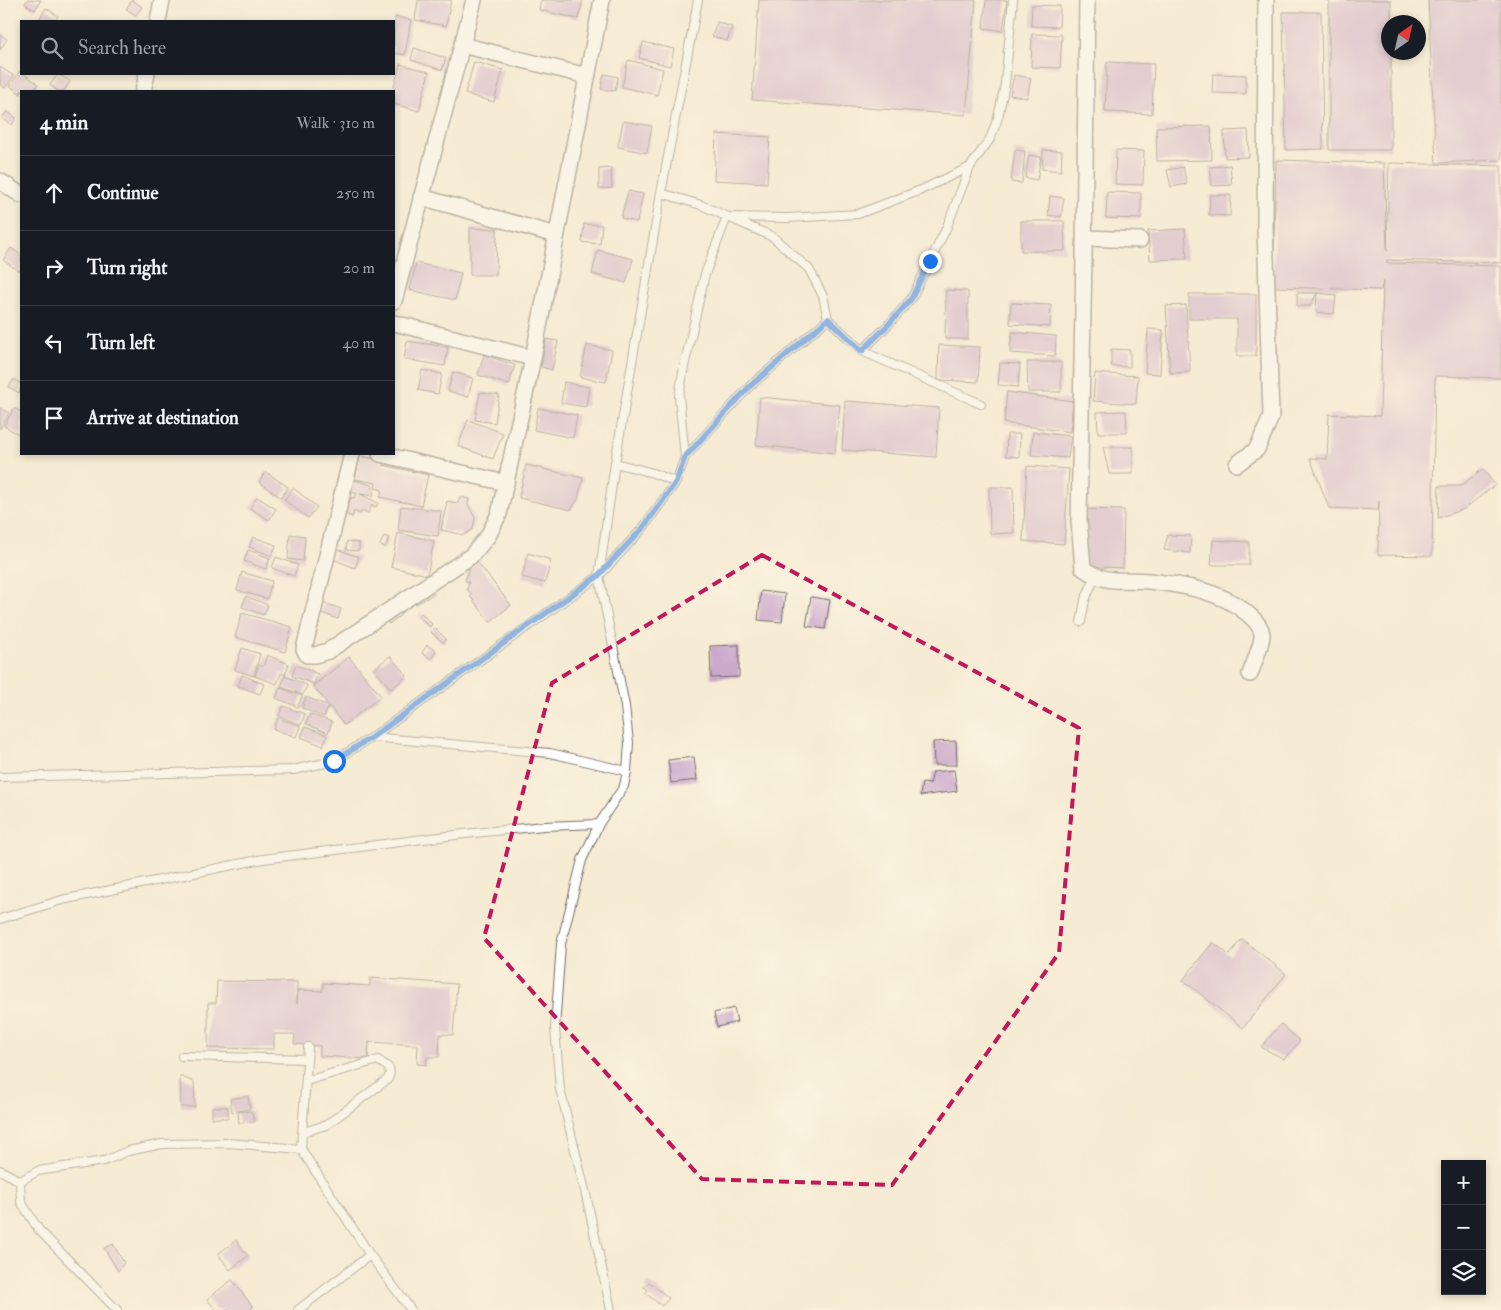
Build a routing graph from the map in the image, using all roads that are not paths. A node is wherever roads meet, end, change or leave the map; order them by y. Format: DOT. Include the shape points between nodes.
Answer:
graph roads {
  1 [pos="162,0"];
  2 [pos="474,0"];
  3 [pos="602,0"];
  4 [pos="698,0"];
  5 [pos="1013,0"];
  6 [pos="1087,0"];
  7 [pos="1266,0"];
  8 [pos="158,20"];
  9 [pos="462,45"];
  10 [pos="147,75"];
  11 [pos="587,76"];
  12 [pos="144,90"];
  13 [pos="970,168"];
  14 [pos="0,181"];
  15 [pos="661,193"];
  16 [pos="20,194"];
  17 [pos="421,197"];
  18 [pos="727,217"];
  19 [pos="556,235"];
  20 [pos="1085,238"];
  21 [pos="1140,240"];
  22 [pos="395,297"];
  23 [pos="828,319"];
  24 [pos="395,323"];
  25 [pos="862,351"];
  26 [pos="533,358"];
  27 [pos="981,404"];
  28 [pos="352,455"];
  29 [pos="384,455"];
  30 [pos="685,457"];
  31 [pos="616,463"];
  32 [pos="1237,464"];
  33 [pos="676,482"];
  34 [pos="506,483"];
  35 [pos="598,576"];
  36 [pos="1095,576"];
  37 [pos="1082,622"];
  38 [pos="1250,674"];
  39 [pos="372,737"];
  40 [pos="627,771"];
  41 [pos="0,777"];
  42 [pos="599,824"];
  43 [pos="0,919"];
  44 [pos="308,1047"];
  45 [pos="182,1056"];
  46 [pos="307,1059"];
  47 [pos="306,1081"];
  48 [pos="303,1132"];
  49 [pos="301,1149"];
  50 [pos="0,1170"];
  51 [pos="20,1181"];
  52 [pos="370,1255"];
  53 [pos="117,1310"];
  54 [pos="298,1310"];
  55 [pos="411,1310"];
  56 [pos="611,1310"];
  1 -- 8 [label="street"];
  2 -- 9 [label="street"];
  3 -- 11 [label="street"];
  4 -- 15 [label="lane"];
  5 -- 13 [label="lane" via="1005,84 998,118 990,139"];
  6 -- 20 [label="street"];
  7 -- 32 [label="street" via="1265,227 1271,417 1257,449"];
  9 -- 11 [label="street"];
  9 -- 17 [label="street"];
  10 -- 12 [label="street"];
  11 -- 19 [label="street"];
  13 -- 18 [label="lane" via="858,214"];
  13 -- 25 [label="lane" via="946,229 911,299"];
  14 -- 16 [label="street"];
  15 -- 18 [label="lane"];
  15 -- 31 [label="lane"];
  17 -- 19 [label="street"];
  17 -- 22 [label="street"];
  18 -- 23 [label="lane" via="773,237 810,268 823,296"];
  18 -- 30 [label="lane" via="705,274 684,367 679,396"];
  19 -- 26 [label="street"];
  20 -- 21 [label="street"];
  20 -- 36 [label="street" via="1079,521 1083,568"];
  23 -- 25 [label="lane"];
  23 -- 30 [label="lane" via="749,387"];
  24 -- 26 [label="street"];
  25 -- 27 [label="lane"];
  26 -- 34 [label="street"];
  28 -- 34 [label="street" via="304,649 307,655 328,651 471,556 488,536 499,514"];
  29 -- 34 [label="street"];
  30 -- 33 [label="lane"];
  31 -- 33 [label="lane" via="653,472"];
  31 -- 35 [label="lane"];
  33 -- 35 [label="lane" via="643,528"];
  35 -- 39 [label="lane"];
  35 -- 40 [label="lane" via="625,706 629,743"];
  36 -- 37 [label="lane" via="1085,600"];
  36 -- 38 [label="street" via="1106,580 1148,581 1216,594 1241,607 1260,626 1263,635"];
  39 -- 40 [label="lane" via="550,753"];
  39 -- 41 [label="lane" via="334,761 293,770"];
  40 -- 42 [label="lane" via="624,786"];
  42 -- 43 [label="lane" via="464,834 263,859 62,900"];
  42 -- 56 [label="lane" via="582,860 561,944 555,1028 560,1089"];
  44 -- 46 [label="lane"];
  45 -- 46 [label="lane"];
  46 -- 47 [label="lane"];
  47 -- 48 [label="lane"];
  47 -- 48 [label="lane" via="378,1060 389,1068 390,1073 388,1079 326,1125"];
  48 -- 49 [label="lane"];
  49 -- 51 [label="lane" via="162,1144 128,1151 104,1161 38,1171"];
  49 -- 52 [label="lane"];
  50 -- 51 [label="lane"];
  51 -- 53 [label="lane" via="21,1202 39,1230"];
  52 -- 54 [label="lane"];
  52 -- 55 [label="lane"];
}
